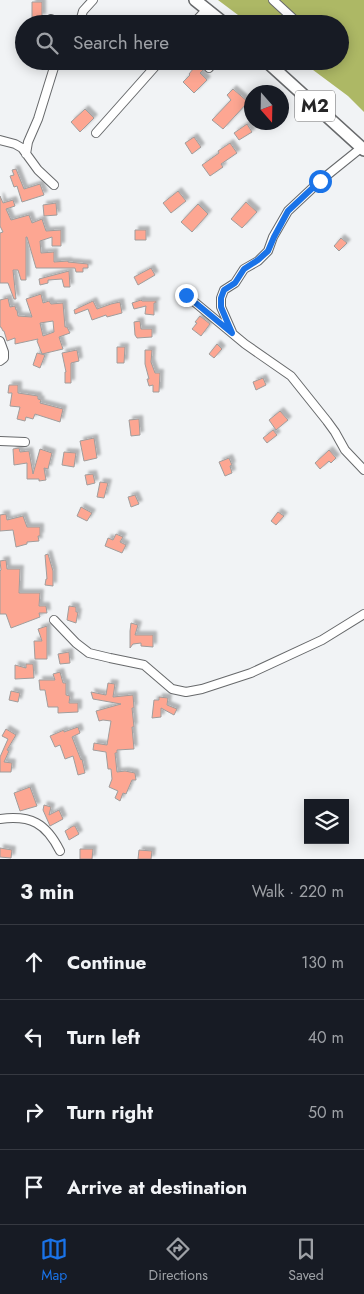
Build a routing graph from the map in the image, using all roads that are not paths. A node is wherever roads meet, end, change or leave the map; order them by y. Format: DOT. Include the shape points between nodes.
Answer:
graph roads {
  1 [pos="93,0"];
  2 [pos="195,0"];
  3 [pos="273,0"];
  4 [pos="207,9"];
  5 [pos="82,15"];
  6 [pos="201,15"];
  7 [pos="214,15"];
  8 [pos="289,15"];
  9 [pos="53,70"];
  10 [pos="152,70"];
  11 [pos="276,70"];
  12 [pos="96,133"];
  13 [pos="0,140"];
  14 [pos="363,149"];
  15 [pos="26,154"];
  16 [pos="54,185"];
  17 [pos="186,295"];
  18 [pos="232,333"];
  19 [pos="0,341"];
  20 [pos="0,361"];
  21 [pos="0,441"];
  22 [pos="25,442"];
  23 [pos="364,470"];
  24 [pos="364,614"];
  25 [pos="54,620"];
  26 [pos="0,819"];
  27 [pos="60,851"];
  1 -- 5 [label="street"];
  2 -- 4 [label="highway"];
  3 -- 8 [label="street"];
  4 -- 6 [label="street"];
  4 -- 7 [label="highway"];
  9 -- 15 [label="street"];
  10 -- 12 [label="street"];
  11 -- 14 [label="highway, M2"];
  13 -- 15 [label="street" via="22,148"];
  14 -- 18 [label="street" via="320,181 288,211 268,251 224,290 221,307"];
  15 -- 16 [label="street"];
  17 -- 18 [label="street"];
  18 -- 23 [label="street" via="291,376 327,420 344,450"];
  19 -- 20 [label="street" via="4,352"];
  21 -- 22 [label="street"];
  24 -- 25 [label="street" via="322,640 251,673 186,692 172,689 144,665 89,653"];
  26 -- 27 [label="street" via="28,820 40,825 54,839"];
}
